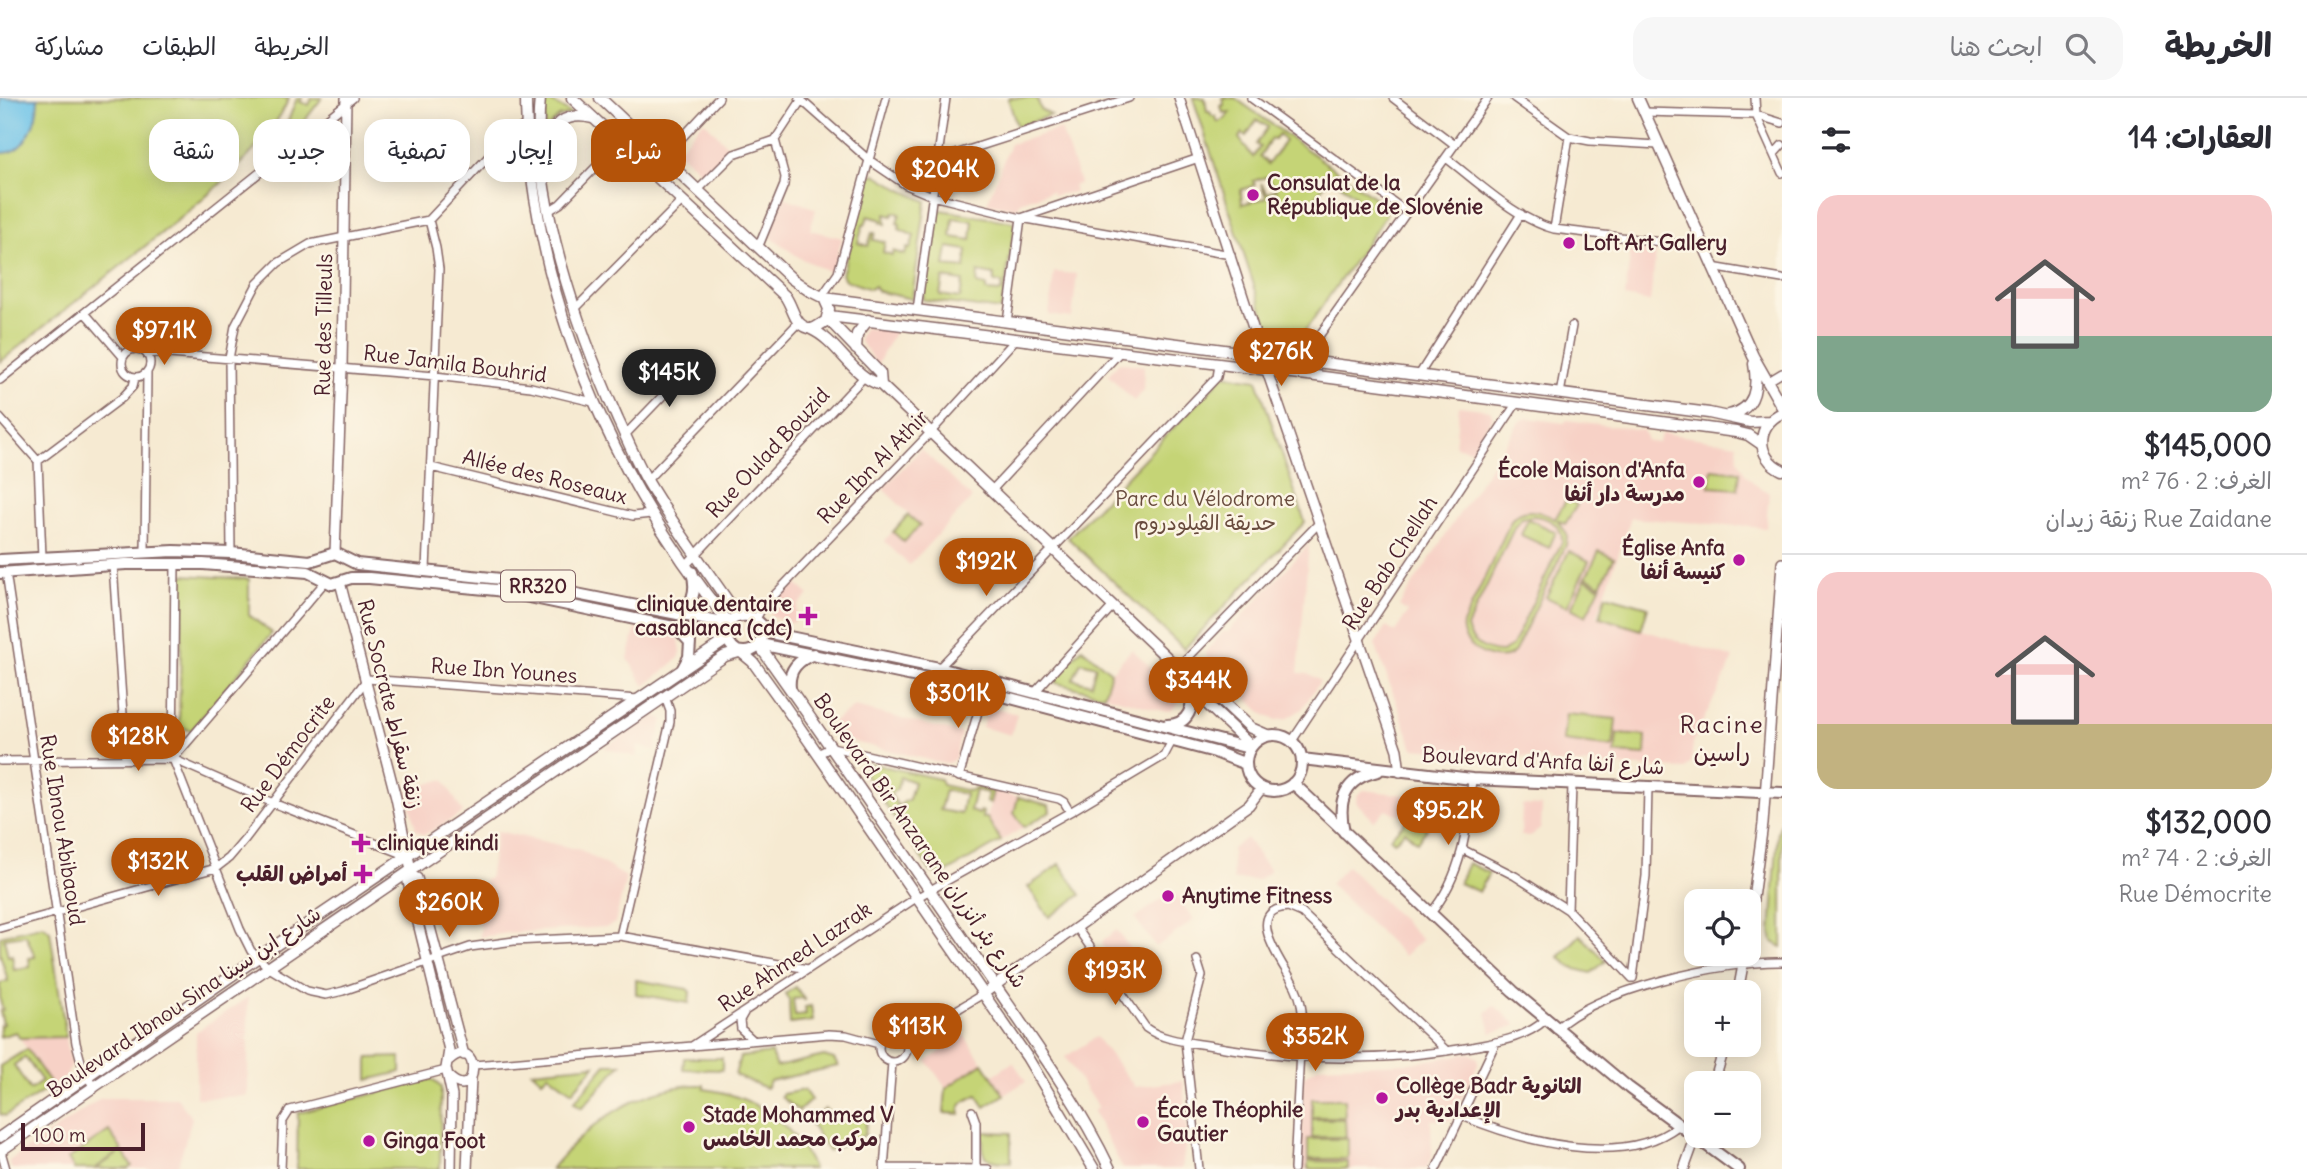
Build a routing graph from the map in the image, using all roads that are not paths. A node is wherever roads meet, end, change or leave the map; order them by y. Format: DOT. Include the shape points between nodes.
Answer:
graph roads {
  1 [pos="526,98"];
  2 [pos="540,98"];
  3 [pos="572,98"];
  4 [pos="601,98"];
  5 [pos="719,98"];
  6 [pos="886,98"];
  7 [pos="946,98"];
  8 [pos="1129,98"];
  9 [pos="1179,98"];
  10 [pos="1251,98"];
  11 [pos="1393,98"];
  12 [pos="1488,98"];
  13 [pos="1514,98"];
  14 [pos="1638,98"];
  15 [pos="1755,98"];
  16 [pos="801,99"];
  17 [pos="348,100"];
  18 [pos="1644,112"];
  19 [pos="1756,115"];
  20 [pos="526,119"];
  21 [pos="540,119"];
  22 [pos="566,119"];
  23 [pos="595,119"];
  24 [pos="623,119"];
  25 [pos="1782,123"];
  26 [pos="686,133"];
  27 [pos="1569,137"];
  28 [pos="775,140"];
  29 [pos="1455,145"];
  30 [pos="1658,145"];
  31 [pos="1782,145"];
  32 [pos="1774,154"];
  33 [pos="1199,158"];
  34 [pos="1446,158"];
  35 [pos="869,160"];
  36 [pos="937,160"];
  37 [pos="484,161"];
  38 [pos="591,172"];
  39 [pos="1782,173"];
  40 [pos="686,180"];
  41 [pos="534,182"];
  42 [pos="545,182"];
  43 [pos="662,182"];
  44 [pos="697,191"];
  45 [pos="932,196"];
  46 [pos="682,201"];
  47 [pos="550,210"];
  48 [pos="1407,212"];
  49 [pos="1521,214"];
  50 [pos="1021,218"];
  51 [pos="429,220"];
  52 [pos="1554,229"];
  53 [pos="343,236"];
  54 [pos="1702,247"];
  55 [pos="758,248"];
  56 [pos="1231,255"];
  57 [pos="1712,267"];
  58 [pos="1782,279"];
  59 [pos="820,295"];
  60 [pos="575,309"];
  61 [pos="917,310"];
  62 [pos="793,311"];
  63 [pos="85,313"];
  64 [pos="828,317"];
  65 [pos="869,320"];
  66 [pos="1007,322"];
  67 [pos="799,323"];
  68 [pos="1572,326"];
  69 [pos="811,329"];
  70 [pos="1016,339"];
  71 [pos="856,349"];
  72 [pos="145,352"];
  73 [pos="1121,352"];
  74 [pos="1262,355"];
  75 [pos="1753,356"];
  76 [pos="123,357"];
  77 [pos="229,359"];
  78 [pos="1302,360"];
  79 [pos="1219,365"];
  80 [pos="342,368"];
  81 [pos="680,368"];
  82 [pos="1267,371"];
  83 [pos="147,372"];
  84 [pos="1782,373"];
  85 [pos="1292,374"];
  86 [pos="1419,375"];
  87 [pos="435,376"];
  88 [pos="865,376"];
  89 [pos="135,378"];
  90 [pos="0,380"];
  91 [pos="1767,382"];
  92 [pos="881,385"];
  93 [pos="1560,394"];
  94 [pos="593,402"];
  95 [pos="1516,404"];
  96 [pos="1782,407"];
  97 [pos="1782,413"];
  98 [pos="1724,416"];
  99 [pos="0,418"];
  100 [pos="1769,421"];
  101 [pos="931,432"];
  102 [pos="625,435"];
  103 [pos="1761,444"];
  104 [pos="38,461"];
  105 [pos="431,467"];
  106 [pos="1782,470"];
  107 [pos="647,480"];
  108 [pos="992,490"];
  109 [pos="651,514"];
  110 [pos="1319,523"];
  111 [pos="1053,548"];
  112 [pos="145,552"];
  113 [pos="231,553"];
  114 [pos="335,553"];
  115 [pos="697,554"];
  116 [pos="323,556"];
  117 [pos="41,557"];
  118 [pos="0,560"];
  119 [pos="346,560"];
  120 [pos="1782,563"];
  121 [pos="175,564"];
  122 [pos="113,565"];
  123 [pos="689,568"];
  124 [pos="425,570"];
  125 [pos="3,572"];
  126 [pos="323,580"];
  127 [pos="342,581"];
  128 [pos="1113,606"];
  129 [pos="670,612"];
  130 [pos="755,620"];
  131 [pos="729,623"];
  132 [pos="674,626"];
  133 [pos="726,639"];
  134 [pos="1359,640"];
  135 [pos="760,645"];
  136 [pos="740,652"];
  137 [pos="814,654"];
  138 [pos="683,668"];
  139 [pos="939,668"];
  140 [pos="1180,669"];
  141 [pos="367,679"];
  142 [pos="790,688"];
  143 [pos="1190,688"];
  144 [pos="984,691"];
  145 [pos="1035,692"];
  146 [pos="665,697"];
  147 [pos="639,699"];
  148 [pos="1162,725"];
  149 [pos="1267,735"];
  150 [pos="1172,741"];
  151 [pos="1292,741"];
  152 [pos="832,747"];
  153 [pos="1250,747"];
  154 [pos="818,754"];
  155 [pos="126,759"];
  156 [pos="173,759"];
  157 [pos="1302,759"];
  158 [pos="0,761"];
  159 [pos="34,761"];
  160 [pos="1246,764"];
  161 [pos="1382,770"];
  162 [pos="1400,772"];
  163 [pos="959,777"];
  164 [pos="1472,779"];
  165 [pos="1293,783"];
  166 [pos="1572,785"];
  167 [pos="1262,788"];
  168 [pos="1648,788"];
  169 [pos="1765,792"];
  170 [pos="1782,793"];
  171 [pos="273,803"];
  172 [pos="1070,813"];
  173 [pos="1344,832"];
  174 [pos="1462,849"];
  175 [pos="408,856"];
  176 [pos="216,868"];
  177 [pos="411,873"];
  178 [pos="1753,889"];
  179 [pos="930,891"];
  180 [pos="916,898"];
  181 [pos="1567,911"];
  182 [pos="56,912"];
  183 [pos="1430,914"];
  184 [pos="0,928"];
  185 [pos="1077,928"];
  186 [pos="620,936"];
  187 [pos="257,958"];
  188 [pos="438,958"];
  189 [pos="1197,960"];
  190 [pos="1761,960"];
  191 [pos="428,962"];
  192 [pos="1782,962"];
  193 [pos="1719,966"];
  194 [pos="269,968"];
  195 [pos="808,969"];
  196 [pos="1632,978"];
  197 [pos="995,986"];
  198 [pos="1635,989"];
  199 [pos="983,994"];
  200 [pos="744,1013"];
  201 [pos="1545,1020"];
  202 [pos="1556,1029"];
  203 [pos="753,1041"];
  204 [pos="905,1041"];
  205 [pos="1185,1041"];
  206 [pos="1496,1042"];
  207 [pos="879,1044"];
  208 [pos="692,1045"];
  209 [pos="1447,1051"];
  210 [pos="464,1055"];
  211 [pos="1299,1058"];
  212 [pos="892,1062"];
  213 [pos="474,1065"];
  214 [pos="448,1069"];
  215 [pos="87,1078"];
  216 [pos="471,1078"];
  217 [pos="94,1088"];
  218 [pos="972,1111"];
  219 [pos="1462,1116"];
  220 [pos="1678,1126"];
  221 [pos="1684,1130"];
  222 [pos="0,1137"];
  223 [pos="1692,1148"];
  224 [pos="1710,1148"];
  225 [pos="0,1150"];
  226 [pos="5,1166"];
  227 [pos="976,1168"];
  228 [pos="281,1169"];
  229 [pos="451,1169"];
  230 [pos="467,1169"];
  231 [pos="884,1169"];
  232 [pos="988,1169"];
  233 [pos="1094,1169"];
  234 [pos="1110,1169"];
  235 [pos="1199,1169"];
  236 [pos="1294,1169"];
  237 [pos="1436,1169"];
  238 [pos="1684,1169"];
  239 [pos="1738,1169"];
  1 -- 20 [label="main road"];
  2 -- 21 [label="main road"];
  3 -- 23 [label="main road"];
  4 -- 24 [label="main road"];
  5 -- 26 [label="street"];
  6 -- 35 [label="street"];
  7 -- 36 [label="street"];
  8 -- 36 [label="street"];
  9 -- 33 [label="street"];
  10 -- 48 [label="street"];
  11 -- 29 [label="street"];
  12 -- 29 [label="street"];
  13 -- 27 [label="street"];
  14 -- 18 [label="main road"];
  15 -- 19 [label="street"];
  16 -- 28 [label="street"];
  16 -- 35 [label="street"];
  17 -- 53 [label="street, Rue des Tilleuls"];
  17 -- 63 [label="street"];
  18 -- 19 [label="street"];
  18 -- 30 [label="main road"];
  19 -- 25 [label="street"];
  19 -- 32 [label="street"];
  22 -- 23 [label="main road"];
  27 -- 30 [label="street"];
  27 -- 52 [label="street"];
  28 -- 44 [label="street" via="734,154"];
  28 -- 55 [label="street" via="784,185"];
  29 -- 34 [label="street"];
  30 -- 54 [label="main road"];
  31 -- 32 [label="street"];
  32 -- 39 [label="street"];
  33 -- 50 [label="street"];
  33 -- 56 [label="street"];
  34 -- 48 [label="street"];
  34 -- 49 [label="street"];
  35 -- 45 [label="street"];
  35 -- 59 [label="street" via="838,273"];
  36 -- 45 [label="street"];
  37 -- 51 [label="street"];
  38 -- 47 [label="street"];
  40 -- 44 [label="main road"];
  41 -- 94 [label="main road" via="545,258"];
  42 -- 47 [label="main road"];
  43 -- 46 [label="main road"];
  44 -- 55 [label="main road"];
  45 -- 50 [label="street"];
  45 -- 61 [label="street"];
  46 -- 60 [label="street"];
  46 -- 62 [label="main road" via="785,296"];
  47 -- 60 [label="main road"];
  48 -- 78 [label="street"];
  49 -- 52 [label="street"];
  49 -- 86 [label="street"];
  50 -- 56 [label="street"];
  50 -- 66 [label="street"];
  51 -- 53 [label="street"];
  51 -- 87 [label="street" via="438,258"];
  52 -- 54 [label="street"];
  53 -- 77 [label="street" via="310,244 265,275 240,313"];
  53 -- 80 [label="street, Rue des Tilleuls"];
  54 -- 57 [label="main road"];
  55 -- 59 [label="main road" via="799,285"];
  56 -- 74 [label="street"];
  57 -- 58 [label="street"];
  57 -- 75 [label="main road"];
  59 -- 61 [label="main road"];
  59 -- 62 [label="main road" via="799,297"];
  59 -- 64 [label="main road" via="829,305"];
  60 -- 102 [label="main road"];
  61 -- 66 [label="main road"];
  62 -- 67 [label="main road"];
  63 -- 76 [label="street"];
  63 -- 90 [label="street"];
  64 -- 65 [label="main road"];
  64 -- 69 [label="main road"];
  64 -- 71 [label="main road"];
  65 -- 70 [label="main road"];
  65 -- 71 [label="main road" via="857,334"];
  66 -- 74 [label="main road"];
  67 -- 69 [label="main road"];
  67 -- 107 [label="street"];
  68 -- 93 [label="street"];
  69 -- 88 [label="main road"];
  70 -- 73 [label="main road"];
  70 -- 101 [label="street, Rue Ibn Al Athir"];
  71 -- 92 [label="main road" via="880,373"];
  72 -- 76 [label="street" via="133,349"];
  72 -- 77 [label="street, Rue Jamila Bouhrid"];
  72 -- 83 [label="street" via="150,359"];
  73 -- 79 [label="main road"];
  73 -- 108 [label="street"];
  74 -- 78 [label="main road"];
  74 -- 82 [label="street"];
  75 -- 91 [label="main road"];
  75 -- 98 [label="main road" via="1753,398 1744,410"];
  76 -- 89 [label="street" via="123,370"];
  77 -- 80 [label="street, Rue Jamila Bouhrid"];
  77 -- 113 [label="street"];
  78 -- 85 [label="street"];
  78 -- 86 [label="main road"];
  79 -- 82 [label="main road"];
  79 -- 111 [label="street" via="1217,377"];
  80 -- 87 [label="street, Rue Jamila Bouhrid"];
  80 -- 114 [label="street, Rue des Tilleuls"];
  81 -- 102 [label="street" via="676,382"];
  82 -- 85 [label="main road"];
  82 -- 110 [label="street"];
  83 -- 89 [label="street"];
  83 -- 112 [label="street"];
  84 -- 91 [label="street"];
  85 -- 95 [label="main road"];
  86 -- 93 [label="main road"];
  87 -- 94 [label="street, Rue Jamila Bouhrid" via="531,387"];
  87 -- 105 [label="street"];
  88 -- 92 [label="main road"];
  88 -- 115 [label="street, Rue Oulad Bouzid"];
  89 -- 104 [label="street" via="122,398"];
  91 -- 96 [label="main road"];
  92 -- 101 [label="main road"];
  93 -- 98 [label="main road"];
  94 -- 109 [label="main road"];
  95 -- 103 [label="main road" via="1736,432"];
  95 -- 134 [label="street, Rue Bab Chellah"];
  97 -- 100 [label="main road"];
  98 -- 100 [label="main road"];
  99 -- 104 [label="street"];
  100 -- 103 [label="main road"];
  101 -- 108 [label="main road"];
  101 -- 130 [label="street, Rue Ibn Al Athir"];
  102 -- 107 [label="main road"];
  103 -- 106 [label="main road" via="1768,460"];
  104 -- 117 [label="street"];
  105 -- 109 [label="street, Allée des Roseaux" via="632,516"];
  105 -- 124 [label="street"];
  107 -- 115 [label="main road"];
  108 -- 111 [label="main road"];
  109 -- 123 [label="main road"];
  110 -- 134 [label="street"];
  110 -- 140 [label="street"];
  111 -- 128 [label="main road"];
  111 -- 139 [label="street"];
  112 -- 113 [label="main road"];
  112 -- 117 [label="main road"];
  113 -- 116 [label="main road" via="304,561"];
  114 -- 116 [label="main road"];
  114 -- 119 [label="main road, RR320"];
  115 -- 123 [label="street, Rue Oulad Bouzid"];
  115 -- 130 [label="main road" via="734,610"];
  116 -- 126 [label="main road" via="317,566"];
  117 -- 118 [label="main road"];
  119 -- 124 [label="main road, RR320"];
  119 -- 127 [label="main road" via="349,570"];
  120 -- 169 [label="street"];
  121 -- 122 [label="main road, RR320"];
  121 -- 126 [label="main road, RR320" via="307,572"];
  121 -- 156 [label="street"];
  122 -- 125 [label="main road, RR320"];
  122 -- 155 [label="street"];
  123 -- 129 [label="main road" via="695,585 692,599 683,610"];
  123 -- 131 [label="main road"];
  124 -- 129 [label="main road, RR320" via="523,583"];
  125 -- 159 [label="street, Rue Ibnou Abibaoud"];
  126 -- 127 [label="main road, RR320" via="332,584"];
  126 -- 156 [label="street"];
  127 -- 132 [label="main road, RR320" via="382,579 496,590"];
  127 -- 141 [label="street, Rue Socrate زنقة سقراط"];
  128 -- 140 [label="main road"];
  128 -- 145 [label="street"];
  129 -- 131 [label="main road, RR320"];
  130 -- 131 [label="main road" via="737,617"];
  130 -- 135 [label="main road" via="763,635"];
  130 -- 139 [label="main road" via="775,634"];
  131 -- 133 [label="main road"];
  132 -- 133 [label="main road, RR320"];
  132 -- 138 [label="main road" via="690,642"];
  133 -- 136 [label="main road"];
  133 -- 138 [label="main road, Boulevard Ibnou Sina شارع ابن سينا"];
  134 -- 151 [label="street, Rue Bab Chellah"];
  134 -- 162 [label="street" via="1397,750"];
  135 -- 136 [label="main road" via="751,652"];
  135 -- 137 [label="main road"];
  135 -- 142 [label="main road, Boulevard Bir Anzarane شارع بئر أنزران"];
  136 -- 146 [label="main road, Boulevard Ibnou Sina شارع ابن سينا" via="718,660"];
  136 -- 154 [label="main road, Boulevard Bir Anzarane شارع بئر أنزران" via="766,678"];
  137 -- 142 [label="main road" via="793,669"];
  137 -- 144 [label="main road"];
  138 -- 147 [label="main road, Boulevard Ibnou Sina شارع ابن سينا"];
  139 -- 145 [label="main road"];
  140 -- 143 [label="main road"];
  140 -- 149 [label="main road" via="1193,673 1251,728"];
  141 -- 147 [label="street, Rue Ibn Younes"];
  141 -- 171 [label="street, Rue Démocrite"];
  141 -- 175 [label="street, Rue Socrate زنقة سقراط"];
  142 -- 152 [label="main road, Boulevard Bir Anzarane شارع بئر أنزران"];
  143 -- 148 [label="main road" via="1193,701 1186,717 1176,725"];
  143 -- 153 [label="main road"];
  144 -- 150 [label="main road"];
  144 -- 163 [label="street"];
  145 -- 148 [label="main road"];
  146 -- 177 [label="main road, Boulevard Ibnou Sina شارع ابن سينا"];
  146 -- 186 [label="street" via="670,722"];
  147 -- 175 [label="main road, Boulevard Ibnou Sina شارع ابن سينا"];
  148 -- 153 [label="main road"];
  149 -- 151 [label="main road"];
  149 -- 153 [label="main road"];
  150 -- 160 [label="main road"];
  150 -- 172 [label="street, Rue Ahmed Lazrak" via="1164,756"];
  151 -- 157 [label="main road"];
  152 -- 154 [label="street"];
  152 -- 163 [label="street"];
  152 -- 179 [label="main road, Boulevard Bir Anzarane شارع بئر أنزران"];
  153 -- 160 [label="main road"];
  154 -- 180 [label="main road, Boulevard Bir Anzarane شارع بئر أنزران"];
  155 -- 156 [label="street"];
  155 -- 159 [label="street"];
  156 -- 171 [label="street"];
  156 -- 176 [label="street"];
  157 -- 161 [label="main road, Boulevard d'Anfa شارع أنفا"];
  157 -- 165 [label="main road"];
  158 -- 159 [label="street"];
  159 -- 182 [label="street, Rue Ibnou Abibaoud"];
  160 -- 167 [label="main road" via="1249,777"];
  161 -- 162 [label="main road, Boulevard d'Anfa شارع أنفا"];
  161 -- 173 [label="main road" via="1356,779 1347,790 1341,807"];
  162 -- 164 [label="main road, Boulevard d'Anfa شارع أنفا"];
  163 -- 172 [label="street" via="1059,799"];
  164 -- 166 [label="main road, Boulevard d'Anfa شارع أنفا"];
  164 -- 174 [label="street"];
  165 -- 167 [label="main road" via="1278,790"];
  165 -- 173 [label="main road"];
  166 -- 168 [label="main road, Boulevard d'Anfa شارع أنفا"];
  166 -- 181 [label="street"];
  167 -- 185 [label="street" via="1249,805"];
  168 -- 169 [label="main road, Boulevard d'Anfa شارع أنفا"];
  168 -- 196 [label="street" via="1646,877"];
  169 -- 170 [label="main road, Boulevard d'Anfa شارع أنفا"];
  169 -- 178 [label="street"];
  171 -- 175 [label="street"];
  171 -- 176 [label="street, Rue Démocrite" via="237,850"];
  172 -- 179 [label="street, Rue Ahmed Lazrak"];
  173 -- 183 [label="main road"];
  174 -- 181 [label="street" via="1515,876"];
  174 -- 183 [label="street" via="1443,900"];
  175 -- 177 [label="street, Rue Socrate زنقة سقراط"];
  175 -- 187 [label="main road, Boulevard Ibnou Sina شارع ابن سينا"];
  176 -- 182 [label="street, Rue Démocrite"];
  176 -- 187 [label="street"];
  177 -- 188 [label="street, Rue Socrate زنقة سقراط" via="417,878"];
  177 -- 191 [label="street, Rue Socrate زنقة سقراط" via="408,883"];
  177 -- 194 [label="main road, Boulevard Ibnou Sina شارع ابن سينا"];
  179 -- 180 [label="street, Rue Ahmed Lazrak"];
  179 -- 197 [label="main road, Boulevard Bir Anzarane شارع بئر أنزران"];
  180 -- 195 [label="street, Rue Ahmed Lazrak"];
  180 -- 199 [label="main road, Boulevard Bir Anzarane شارع بئر أنزران"];
  181 -- 196 [label="street"];
  182 -- 184 [label="street, Rue Démocrite"];
  182 -- 215 [label="street, Rue Ibnou Abibaoud" via="78,1054"];
  183 -- 201 [label="main road"];
  185 -- 197 [label="street"];
  185 -- 205 [label="street" via="1146,1028"];
  186 -- 188 [label="street" via="513,941 470,947"];
  186 -- 195 [label="street"];
  187 -- 194 [label="street"];
  187 -- 215 [label="main road, Boulevard Ibnou Sina شارع ابن سينا"];
  188 -- 191 [label="street"];
  188 -- 210 [label="street, Rue Socrate زنقة سقراط"];
  189 -- 205 [label="street" via="1202,976"];
  190 -- 192 [label="street"];
  191 -- 194 [label="street" via="326,995 307,991"];
  191 -- 214 [label="street, Rue Socrate زنقة سقراط" via="449,1050"];
  193 -- 198 [label="street"];
  194 -- 217 [label="main road, Boulevard Ibnou Sina شارع ابن سينا"];
  195 -- 200 [label="street, Rue Ahmed Lazrak"];
  196 -- 198 [label="street"];
  197 -- 199 [label="street"];
  197 -- 234 [label="main road, Boulevard Bir Anzarane شارع بئر أنزران" via="1081,1115"];
  198 -- 202 [label="street" via="1571,1015"];
  199 -- 204 [label="street"];
  199 -- 233 [label="main road, Boulevard Bir Anzarane شارع بئر أنزران"];
  200 -- 203 [label="street" via="741,1029"];
  200 -- 208 [label="street, Rue Ahmed Lazrak"];
  201 -- 202 [label="main road"];
  201 -- 206 [label="street" via="1531,1031"];
  202 -- 220 [label="main road"];
  203 -- 207 [label="street" via="835,1034"];
  203 -- 208 [label="street"];
  204 -- 207 [label="street" via="891,1034"];
  204 -- 212 [label="street" via="905,1056"];
  205 -- 211 [label="street"];
  205 -- 235 [label="street"];
  206 -- 209 [label="street"];
  206 -- 219 [label="street"];
  207 -- 212 [label="street" via="880,1055"];
  208 -- 213 [label="street"];
  209 -- 211 [label="street" via="1377,1058"];
  209 -- 211 [label="street" via="1302,913 1283,907 1269,918 1267,934 1300,997"];
  210 -- 213 [label="street"];
  210 -- 214 [label="street" via="456,1056"];
  211 -- 236 [label="street"];
  212 -- 231 [label="street"];
  213 -- 216 [label="street"];
  214 -- 216 [label="street" via="454,1082"];
  214 -- 228 [label="street" via="290,1110 283,1121"];
  214 -- 229 [label="street, Rue Socrate زنقة سقراط"];
  215 -- 217 [label="street, Rue Ibnou Abibaoud"];
  215 -- 222 [label="main road, Boulevard Ibnou Sina شارع ابن سينا"];
  216 -- 230 [label="street"];
  217 -- 225 [label="main road, Boulevard Ibnou Sina شارع ابن سينا"];
  218 -- 227 [label="street"];
  219 -- 220 [label="street" via="1538,1144 1600,1150 1656,1141"];
  219 -- 237 [label="street"];
  220 -- 221 [label="main road"];
  223 -- 238 [label="street"];
  224 -- 239 [label="main road"];
  225 -- 226 [label="street"];
  227 -- 231 [label="street"];
  227 -- 232 [label="street"];
}
